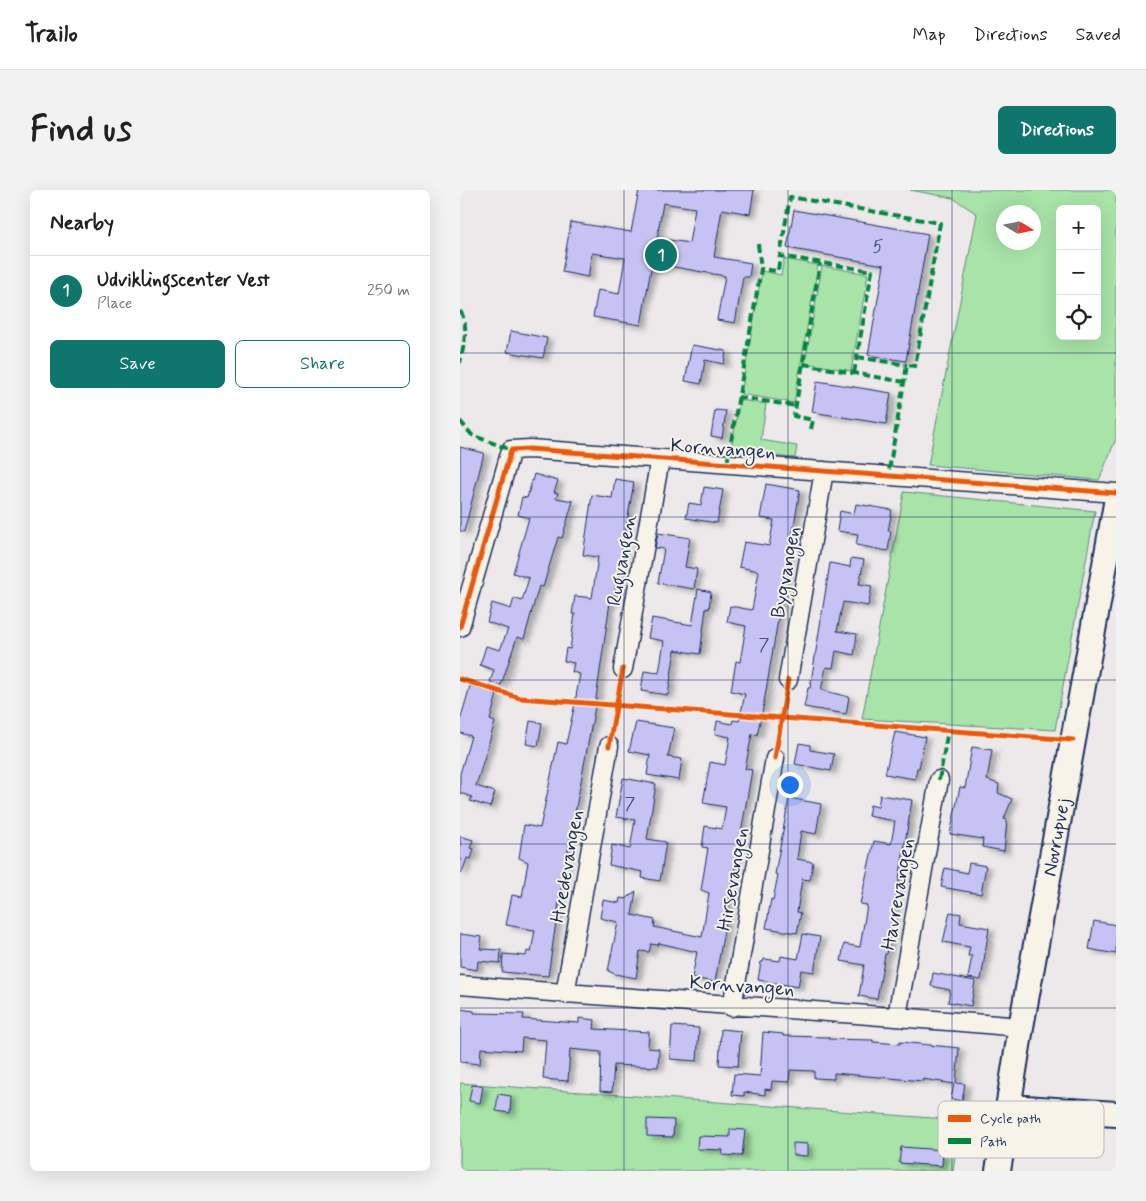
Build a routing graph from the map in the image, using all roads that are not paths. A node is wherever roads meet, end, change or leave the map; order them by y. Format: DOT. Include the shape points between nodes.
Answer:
graph roads {
  1 [pos="660,458"];
  2 [pos="824,471"];
  3 [pos="1116,493"];
  4 [pos="1116,504"];
  5 [pos="460,627"];
  6 [pos="623,669"];
  7 [pos="788,680"];
  8 [pos="609,746"];
  9 [pos="774,758"];
  10 [pos="940,780"];
  11 [pos="460,985"];
  12 [pos="565,994"];
  13 [pos="732,1007"];
  14 [pos="896,1016"];
  15 [pos="1021,1027"];
  16 [pos="1009,1101"];
  17 [pos="1000,1158"];
  18 [pos="998,1171"];
  1 -- 2 [label="street, Kornvangen"];
  1 -- 5 [label="street, Kornvangen" via="511,450"];
  1 -- 6 [label="street, Rugvangen"];
  2 -- 3 [label="street, Kornvangen"];
  2 -- 7 [label="street, Bygvangen"];
  4 -- 15 [label="street, Novrupvej"];
  8 -- 12 [label="street, Hvedevangen"];
  9 -- 13 [label="street, Hirsevangen"];
  10 -- 14 [label="street, Havrevangen"];
  11 -- 12 [label="street, Kornvangen"];
  12 -- 13 [label="street, Kornvangen"];
  13 -- 14 [label="street, Kornvangen"];
  14 -- 15 [label="street, Kornvangen"];
  15 -- 16 [label="street, Novrupvej"];
  17 -- 18 [label="street, Novrupvej"];
}
